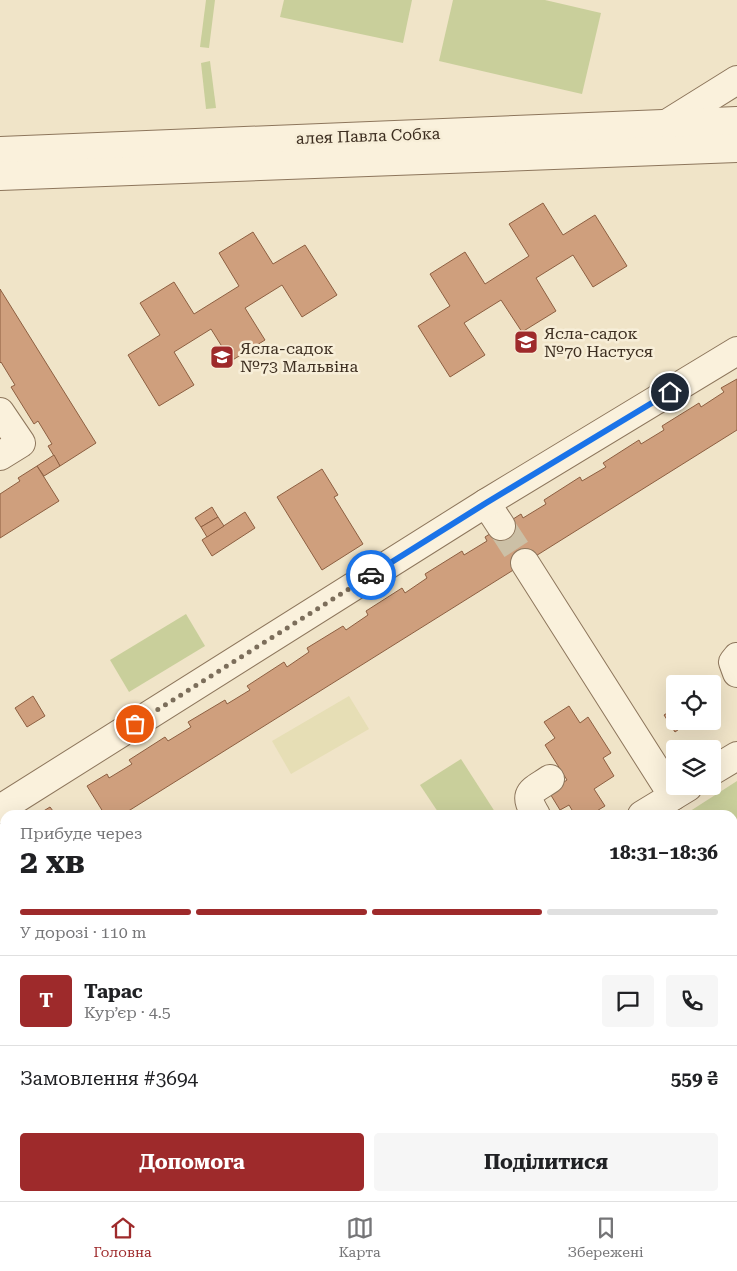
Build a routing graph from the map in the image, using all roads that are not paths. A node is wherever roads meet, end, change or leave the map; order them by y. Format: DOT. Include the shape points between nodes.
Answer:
graph roads {
  1 [pos="737,80"];
  2 [pos="737,121"];
  3 [pos="666,124"];
  4 [pos="737,148"];
  5 [pos="0,151"];
  6 [pos="0,176"];
  7 [pos="737,351"];
  8 [pos="0,412"];
  9 [pos="0,456"];
  10 [pos="486,503"];
  11 [pos="502,526"];
  12 [pos="525,563"];
  13 [pos="737,656"];
  14 [pos="737,673"];
  15 [pos="737,756"];
  16 [pos="721,766"];
  17 [pos="666,769"];
  18 [pos="550,779"];
  19 [pos="674,795"];
  20 [pos="0,809"];
  21 [pos="533,810"];
  22 [pos="650,810"];
  1 -- 3 [label="street"];
  2 -- 3 [label="street, алея Павла Собка"];
  3 -- 5 [label="street, алея Павла Собка"];
  4 -- 6 [label="street, алея Павла Собка"];
  7 -- 10 [label="street"];
  8 -- 9 [label="street" via="21,443"];
  10 -- 11 [label="street"];
  10 -- 20 [label="street"];
  12 -- 17 [label="street"];
  13 -- 14 [label="street" via="733,662"];
  15 -- 16 [label="street"];
  18 -- 21 [label="street" via="528,797"];
  19 -- 22 [label="street"];
}
